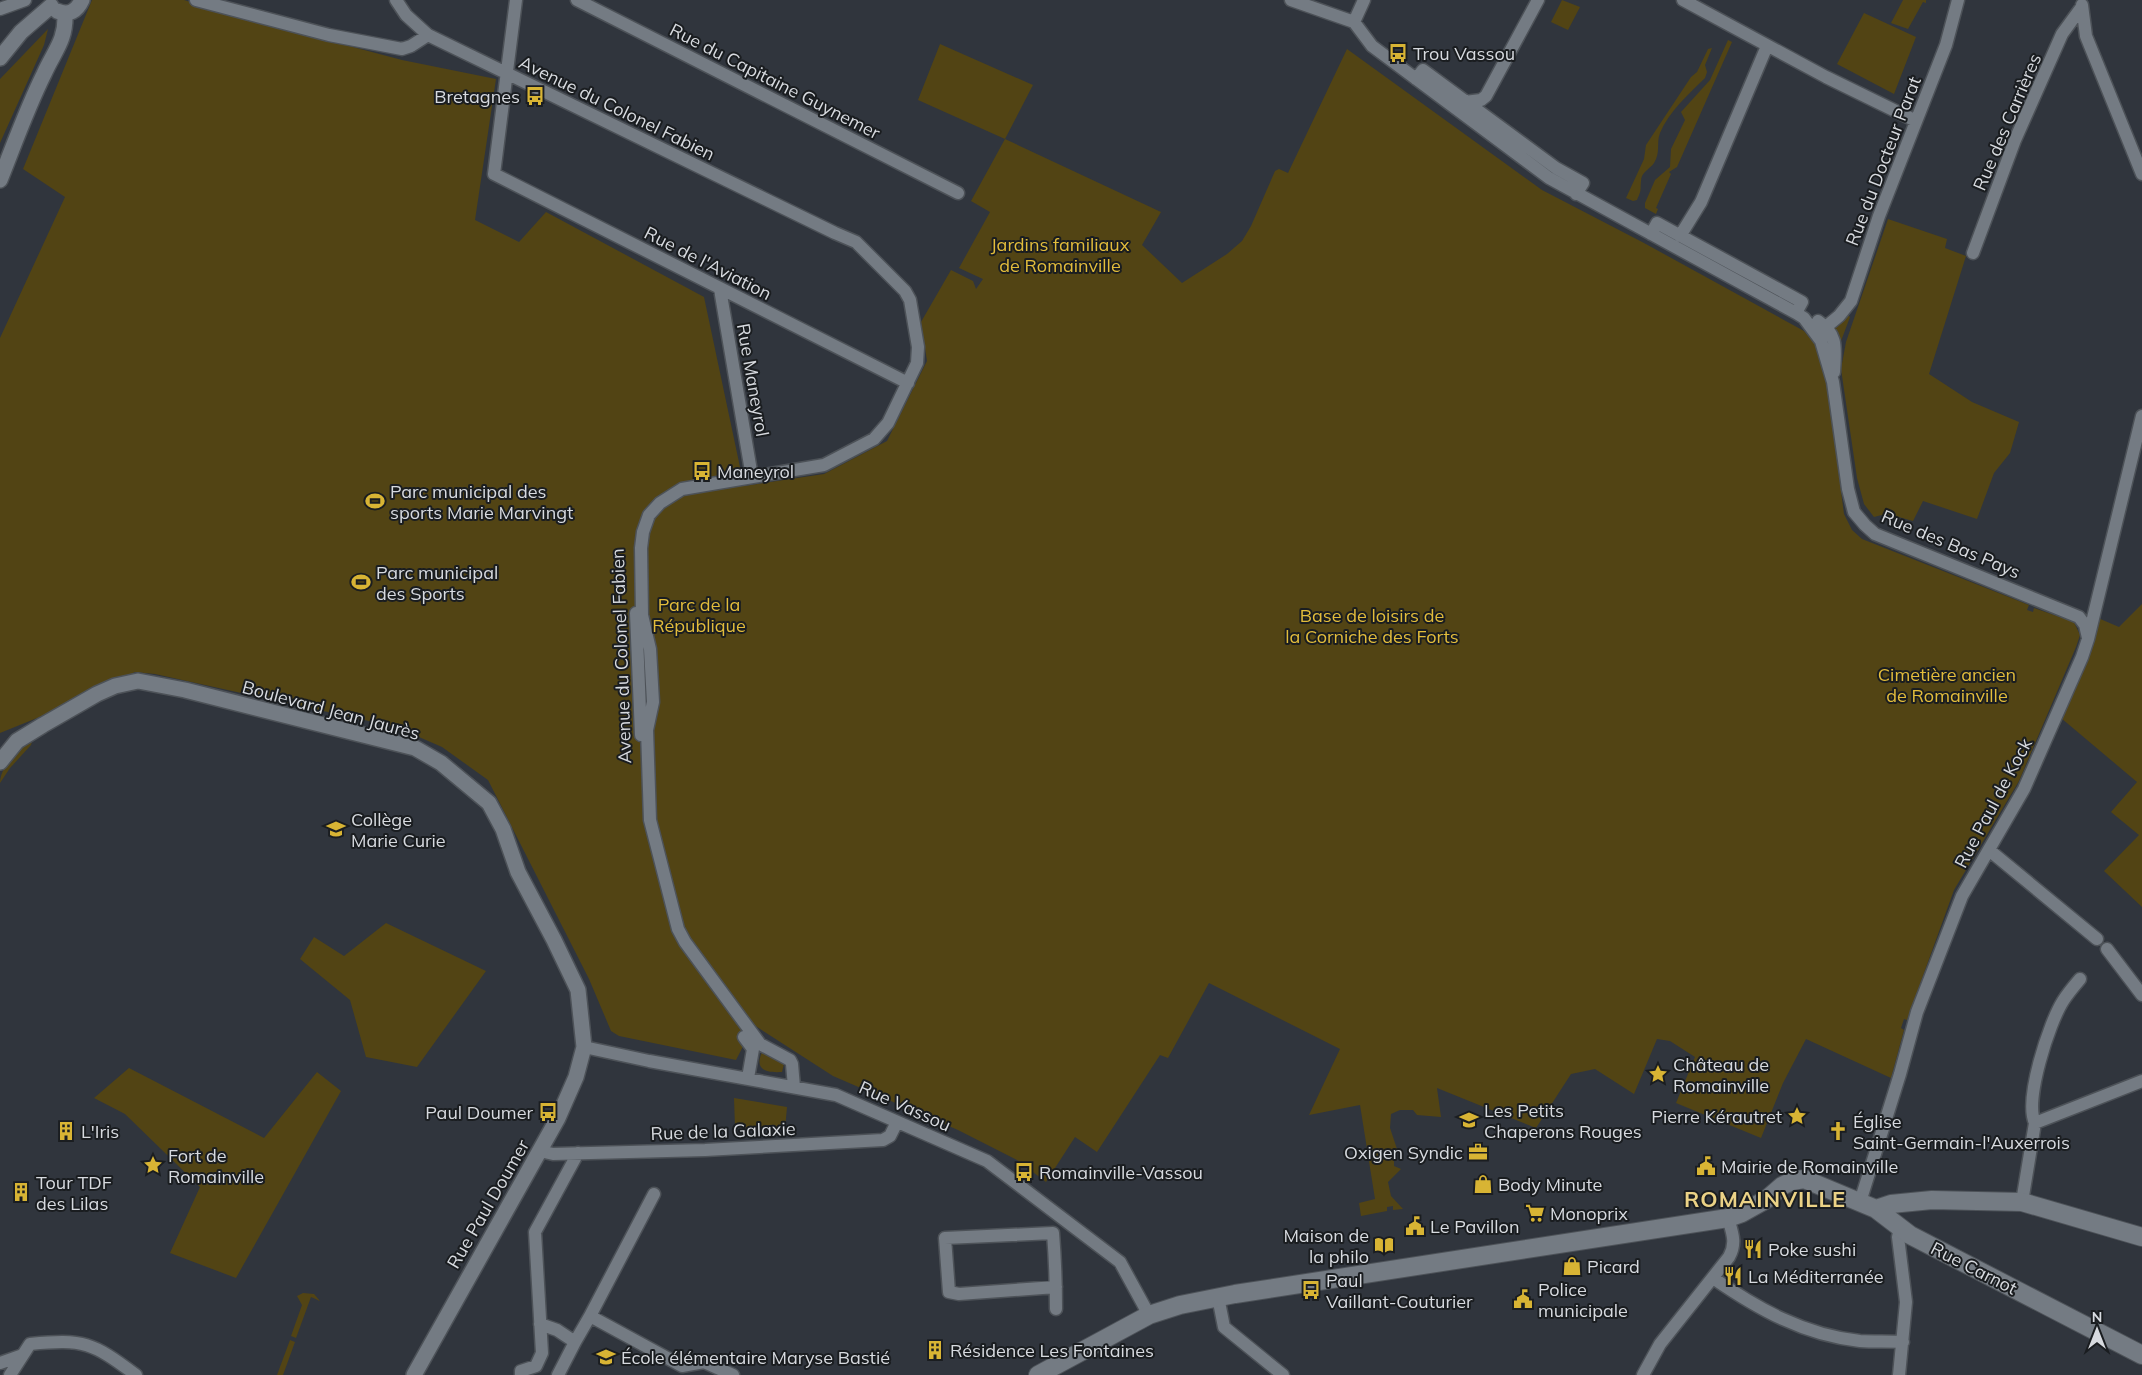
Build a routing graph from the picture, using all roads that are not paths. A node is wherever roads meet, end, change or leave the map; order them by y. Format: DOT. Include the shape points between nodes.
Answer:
graph roads {
  1 [pos="25,0"];
  2 [pos="82,0"];
  3 [pos="196,0"];
  4 [pos="396,0"];
  5 [pos="516,0"];
  6 [pos="577,0"];
  7 [pos="1291,0"];
  8 [pos="1364,0"];
  9 [pos="1538,0"];
  10 [pos="1683,0"];
  11 [pos="1958,0"];
  12 [pos="51,3"];
  13 [pos="2082,4"];
  14 [pos="0,9"];
  15 [pos="65,14"];
  16 [pos="1354,22"];
  17 [pos="428,35"];
  18 [pos="1767,46"];
  19 [pos="0,58"];
  20 [pos="506,74"];
  21 [pos="1420,75"];
  22 [pos="1465,102"];
  23 [pos="1916,121"];
  24 [pos="2142,174"];
  25 [pos="0,180"];
  26 [pos="958,193"];
  27 [pos="1576,194"];
  28 [pos="1651,234"];
  29 [pos="1680,236"];
  30 [pos="1973,253"];
  31 [pos="720,289"];
  32 [pos="1800,316"];
  33 [pos="1825,326"];
  34 [pos="1821,341"];
  35 [pos="904,382"];
  36 [pos="1833,382"];
  37 [pos="2142,416"];
  38 [pos="2139,441"];
  39 [pos="751,473"];
  40 [pos="2093,616"];
  41 [pos="2079,617"];
  42 [pos="2088,639"];
  43 [pos="0,762"];
  44 [pos="1988,850"];
  45 [pos="2098,939"];
  46 [pos="2107,950"];
  47 [pos="2080,979"];
  48 [pos="2142,995"];
  49 [pos="584,1046"];
  50 [pos="756,1046"];
  51 [pos="748,1078"];
  52 [pos="2142,1081"];
  53 [pos="794,1087"];
  54 [pos="897,1122"];
  55 [pos="2035,1123"];
  56 [pos="540,1151"];
  57 [pos="578,1153"];
  58 [pos="654,1194"];
  59 [pos="2022,1202"];
  60 [pos="1868,1206"];
  61 [pos="1063,1218"];
  62 [pos="1728,1218"];
  63 [pos="1900,1228"];
  64 [pos="1053,1233"];
  65 [pos="2142,1237"];
  66 [pos="1713,1278"];
  67 [pos="1056,1287"];
  68 [pos="1218,1297"];
  69 [pos="1056,1309"];
  70 [pos="1149,1315"];
  71 [pos="590,1316"];
  72 [pos="540,1324"];
  73 [pos="574,1342"];
  74 [pos="1903,1342"];
  75 [pos="27,1349"];
  76 [pos="2142,1355"];
  77 [pos="3,1357"];
  78 [pos="10,1375"];
  79 [pos="136,1375"];
  80 [pos="414,1375"];
  81 [pos="521,1375"];
  82 [pos="558,1375"];
  83 [pos="733,1375"];
  84 [pos="1038,1375"];
  85 [pos="1283,1375"];
  86 [pos="1642,1375"];
  87 [pos="1899,1375"];
  1 -- 14 [label="street"];
  2 -- 15 [label="street" via="76,10"];
  3 -- 17 [label="street" via="282,24 402,49"];
  4 -- 17 [label="street, Avenue du Colonel Fabien" via="406,15"];
  5 -- 20 [label="street"];
  6 -- 26 [label="street, Rue du Capitaine Guynemer"];
  7 -- 16 [label="street"];
  8 -- 16 [label="street"];
  9 -- 22 [label="street" via="1486,96"];
  10 -- 18 [label="street"];
  11 -- 23 [label="street, Rue du Docteur Parat" via="1946,45"];
  12 -- 15 [label="street"];
  12 -- 19 [label="street"];
  13 -- 24 [label="street" via="2086,36"];
  13 -- 30 [label="street, Rue des Carrières" via="2062,34 2015,140"];
  15 -- 25 [label="street" via="63,38 44,74"];
  16 -- 21 [label="street" via="1372,46"];
  17 -- 20 [label="street, Avenue du Colonel Fabien"];
  18 -- 23 [label="street"];
  18 -- 29 [label="street" via="1701,202"];
  20 -- 31 [label="street, Rue de l'Aviation" via="494,174"];
  20 -- 35 [label="street, Avenue du Colonel Fabien" via="856,242 905,290 910,300 918,347 917,363"];
  21 -- 22 [label="street"];
  21 -- 27 [label="street" via="1549,178"];
  22 -- 27 [label="street" via="1556,168 1583,183"];
  23 -- 33 [label="street, Rue du Docteur Parat" via="1879,216 1851,301"];
  27 -- 28 [label="street"];
  28 -- 29 [label="street" via="1656,223"];
  28 -- 32 [label="street"];
  29 -- 32 [label="street" via="1802,302"];
  31 -- 35 [label="street, Rue de l'Aviation"];
  31 -- 39 [label="street, Rue Maneyrol"];
  32 -- 33 [label="street"];
  32 -- 34 [label="street"];
  33 -- 34 [label="street"];
  33 -- 36 [label="street, Rue des Bas Pays" via="1833,335 1835,349"];
  34 -- 36 [label="street, Rue des Bas Pays"];
  35 -- 39 [label="street, Avenue du Colonel Fabien" via="888,423 874,439 824,465"];
  36 -- 41 [label="street, Rue des Bas Pays" via="1848,489 1854,512 1864,525 1876,534"];
  37 -- 38 [label="street, Rue Paul de Kock"];
  38 -- 40 [label="street, Rue Paul de Kock"];
  39 -- 50 [label="street, Avenue du Colonel Fabien" via="682,489 670,495 649,515 641,548 642,615 650,648 653,702 647,730 650,820 678,929"];
  40 -- 41 [label="street"];
  40 -- 42 [label="street, Rue Paul de Kock"];
  41 -- 42 [label="street" via="2085,625"];
  42 -- 44 [label="street, Rue Paul de Kock" via="2028,782"];
  43 -- 49 [label="street, Boulevard Jean Jaurès" via="17,741 42,725 96,694 138,681 415,748 441,763 489,803 503,829 518,872 578,990"];
  44 -- 45 [label="street"];
  44 -- 60 [label="street, Rue Paul de Kock" via="1962,896 1917,1012"];
  46 -- 48 [label="street"];
  47 -- 55 [label="street" via="2063,1001 2045,1038 2034,1089 2032,1116"];
  49 -- 51 [label="street, Rue Vassou"];
  49 -- 56 [label="street, Rue Paul Doumer" via="576,1077"];
  50 -- 51 [label="street"];
  50 -- 53 [label="street, Avenue du Colonel Fabien" via="790,1060"];
  51 -- 53 [label="street, Rue Vassou"];
  52 -- 55 [label="street"];
  53 -- 54 [label="street, Rue Vassou" via="836,1096"];
  54 -- 57 [label="street, Rue de la Galaxie" via="890,1136 883,1140"];
  54 -- 61 [label="street, Rue Vassou" via="987,1162"];
  55 -- 59 [label="street"];
  56 -- 57 [label="street, Rue de la Galaxie"];
  56 -- 80 [label="street, Rue Paul Doumer"];
  57 -- 72 [label="street" via="535,1232"];
  58 -- 71 [label="street"];
  59 -- 60 [label="main road" via="1932,1200"];
  59 -- 65 [label="main road"];
  60 -- 62 [label="main road, Rue Carnot" via="1799,1179 1782,1186 1767,1200"];
  60 -- 63 [label="main road, Rue Carnot"];
  61 -- 64 [label="street"];
  61 -- 70 [label="street, Rue Vassou" via="1120,1262"];
  62 -- 66 [label="street" via="1734,1247"];
  62 -- 68 [label="main road"];
  63 -- 74 [label="street" via="1898,1236 1906,1302"];
  63 -- 76 [label="main road, Rue Carnot"];
  64 -- 67 [label="street"];
  64 -- 67 [label="street" via="945,1238 949,1292"];
  66 -- 74 [label="street" via="1784,1321 1861,1341"];
  66 -- 86 [label="street" via="1660,1344"];
  67 -- 69 [label="street"];
  68 -- 70 [label="main road"];
  68 -- 85 [label="street" via="1224,1327"];
  70 -- 84 [label="main road"];
  71 -- 73 [label="street"];
  71 -- 83 [label="street" via="682,1366 704,1362"];
  72 -- 73 [label="street"];
  72 -- 81 [label="street" via="542,1353 536,1366 521,1372"];
  73 -- 82 [label="street"];
  74 -- 87 [label="street"];
  75 -- 77 [label="street"];
  75 -- 78 [label="street"];
  75 -- 79 [label="street" via="69,1341 85,1344 103,1351"];
}
